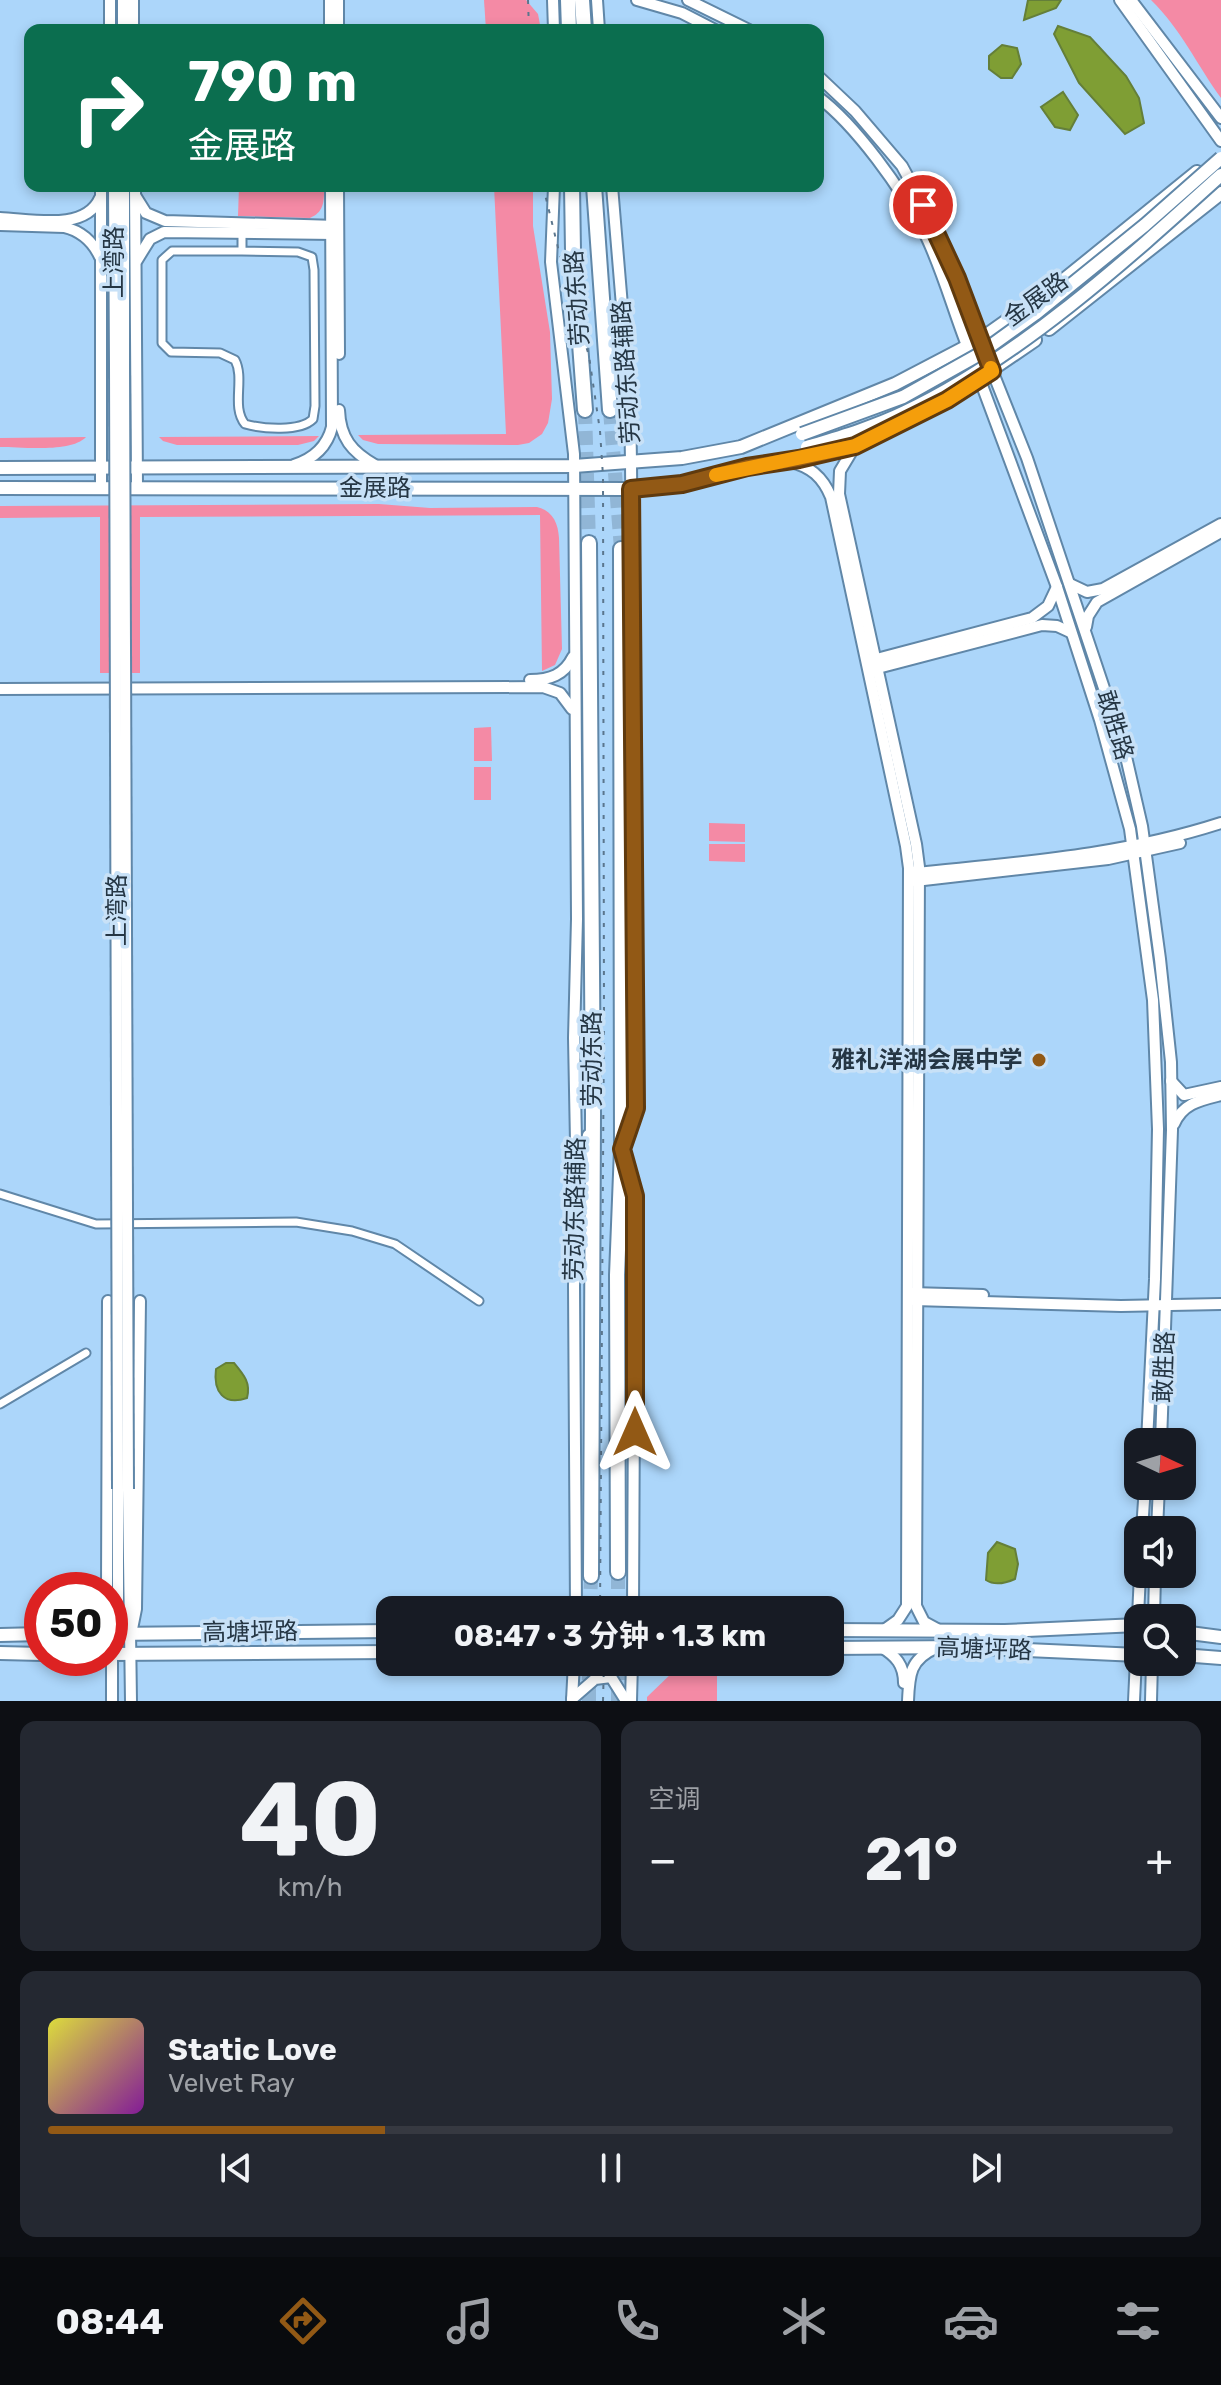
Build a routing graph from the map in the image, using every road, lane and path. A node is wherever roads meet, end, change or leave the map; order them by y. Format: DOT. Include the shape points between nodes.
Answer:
graph roads {
  1 [pos="110,0"];
  2 [pos="123,0"];
  3 [pos="133,0"];
  4 [pos="330,0"];
  5 [pos="338,0"];
  6 [pos="553,0"];
  7 [pos="568,0"];
  8 [pos="582,0"];
  9 [pos="597,0"];
  10 [pos="637,0"];
  11 [pos="688,0"];
  12 [pos="1120,0"];
  13 [pos="1131,0"];
  14 [pos="110,24"];
  15 [pos="123,24"];
  16 [pos="133,24"];
  17 [pos="330,24"];
  18 [pos="338,24"];
  19 [pos="554,24"];
  20 [pos="569,24"];
  21 [pos="584,24"];
  22 [pos="599,24"];
  23 [pos="703,24"];
  24 [pos="737,24"];
  25 [pos="824,82"];
  26 [pos="824,102"];
  27 [pos="1221,118"];
  28 [pos="1221,141"];
  29 [pos="1221,155"];
  30 [pos="1221,175"];
  31 [pos="101,192"];
  32 [pos="101,192"];
  33 [pos="114,192"];
  34 [pos="124,192"];
  35 [pos="135,192"];
  36 [pos="136,192"];
  37 [pos="332,192"];
  38 [pos="338,192"];
  39 [pos="554,192"];
  40 [pos="572,192"];
  41 [pos="594,192"];
  42 [pos="612,192"];
  43 [pos="1221,193"];
  44 [pos="0,218"];
  45 [pos="0,225"];
  46 [pos="335,230"];
  47 [pos="242,232"];
  48 [pos="242,251"];
  49 [pos="101,260"];
  50 [pos="135,265"];
  51 [pos="981,339"];
  52 [pos="967,346"];
  53 [pos="120,366"];
  54 [pos="992,371"];
  55 [pos="980,379"];
  56 [pos="585,410"];
  57 [pos="610,410"];
  58 [pos="855,446"];
  59 [pos="741,447"];
  60 [pos="784,461"];
  61 [pos="631,462"];
  62 [pos="293,465"];
  63 [pos="375,465"];
  64 [pos="574,466"];
  65 [pos="101,467"];
  66 [pos="137,467"];
  67 [pos="747,467"];
  68 [pos="0,468"];
  69 [pos="101,487"];
  70 [pos="137,487"];
  71 [pos="0,488"];
  72 [pos="574,489"];
  73 [pos="631,489"];
  74 [pos="1221,524"];
  75 [pos="1221,532"];
  76 [pos="589,543"];
  77 [pos="621,549"];
  78 [pos="1070,583"];
  79 [pos="1057,587"];
  80 [pos="1085,629"];
  81 [pos="1070,632"];
  82 [pos="574,655"];
  83 [pos="872,665"];
  84 [pos="0,682"];
  85 [pos="0,689"];
  86 [pos="574,713"];
  87 [pos="1221,823"];
  88 [pos="1221,830"];
  89 [pos="1145,848"];
  90 [pos="1133,851"];
  91 [pos="914,877"];
  92 [pos="1171,1081"];
  93 [pos="1221,1087"];
  94 [pos="1221,1095"];
  95 [pos="593,1113"];
  96 [pos="1172,1130"];
  97 [pos="622,1149"];
  98 [pos="0,1194"];
  99 [pos="577,1195"];
  100 [pos="912,1297"];
  101 [pos="108,1301"];
  102 [pos="140,1301"];
  103 [pos="479,1301"];
  104 [pos="1221,1301"];
  105 [pos="1154,1303"];
  106 [pos="1166,1303"];
  107 [pos="86,1353"];
  108 [pos="0,1404"];
  109 [pos="1148,1428"];
  110 [pos="1162,1428"];
  111 [pos="123,1489"];
  112 [pos="107,1572"];
  113 [pos="120,1572"];
  114 [pos="618,1572"];
  115 [pos="591,1576"];
  116 [pos="576,1596"];
  117 [pos="633,1596"];
  118 [pos="1124,1626"];
  119 [pos="844,1630"];
  120 [pos="884,1630"];
  121 [pos="939,1630"];
  122 [pos="376,1631"];
  123 [pos="128,1633"];
  124 [pos="24,1634"];
  125 [pos="131,1634"];
  126 [pos="1196,1634"];
  127 [pos="0,1635"];
  128 [pos="1221,1637"];
  129 [pos="881,1647"];
  130 [pos="937,1647"];
  131 [pos="844,1648"];
  132 [pos="376,1652"];
  133 [pos="0,1653"];
  134 [pos="24,1654"];
  135 [pos="131,1654"];
  136 [pos="1124,1654"];
  137 [pos="1196,1656"];
  138 [pos="1221,1658"];
  139 [pos="111,1676"];
  140 [pos="573,1676"];
  141 [pos="631,1676"];
  142 [pos="1136,1676"];
  143 [pos="1152,1676"];
  144 [pos="572,1700"];
  145 [pos="112,1701"];
  146 [pos="131,1701"];
  147 [pos="629,1701"];
  148 [pos="906,1701"];
  149 [pos="1134,1701"];
  150 [pos="1151,1701"];
  1 -- 14 [label="main road"];
  2 -- 15 [label="main road"];
  3 -- 16 [label="main road"];
  4 -- 17 [label="main road"];
  5 -- 18 [label="main road"];
  6 -- 19 [label="main road"];
  7 -- 20 [label="highway"];
  8 -- 21 [label="highway"];
  9 -- 22 [label="main road"];
  10 -- 23 [label="main road"];
  11 -- 24 [label="main road"];
  12 -- 28 [label="main road"];
  13 -- 27 [label="main road"];
  25 -- 51 [label="main road, 敢胜路" via="902,166 934,225"];
  26 -- 52 [label="main road, 敢胜路" via="879,162 924,232"];
  29 -- 51 [label="main road, 金展路"];
  29 -- 59 [label="main road, 金展路, bridge" via="1145,225 978,355 903,397 802,434"];
  30 -- 67 [label="main road, 金展路, bridge" via="1152,237 983,369 906,412"];
  31 -- 44 [label="main road" via="93,210 79,218"];
  32 -- 49 [label="main road, 上湾路"];
  33 -- 53 [label="main road, 上湾路"];
  34 -- 53 [label="main road, 上湾路"];
  35 -- 50 [label="main road, 上湾路"];
  36 -- 46 [label="main road" via="143,210 159,220"];
  37 -- 46 [label="main road"];
  38 -- 46 [label="main road"];
  39 -- 64 [label="main road, 劳动东路辅路" via="551,262"];
  40 -- 56 [label="highway, 劳动东路"];
  41 -- 57 [label="highway, 劳动东路"];
  42 -- 61 [label="main road, 劳动东路辅路"];
  43 -- 54 [label="main road, 金展路"];
  45 -- 49 [label="main road" via="75,229"];
  46 -- 47 [label="main road"];
  46 -- 62 [label="main road" via="332,427 318,452"];
  46 -- 63 [label="main road" via="339,425 351,447"];
  47 -- 48 [label="street"];
  47 -- 50 [label="main road" via="164,232 150,239"];
  48 -- 48 [label="street" via="166,254 160,268 162,343 171,352 220,353 235,360 245,424 305,425 313,419 315,406 312,257"];
  49 -- 65 [label="main road, 上湾路"];
  50 -- 66 [label="main road, 上湾路"];
  51 -- 52 [label="main road, 金展路"];
  51 -- 54 [label="main road, 敢胜路"];
  52 -- 55 [label="main road, 敢胜路"];
  52 -- 59 [label="main road, 金展路" via="895,384"];
  53 -- 111 [label="main road, 上湾路, bridge"];
  54 -- 55 [label="main road, 金展路"];
  54 -- 78 [label="main road, 敢胜路"];
  55 -- 58 [label="main road, 金展路"];
  55 -- 79 [label="main road, 敢胜路"];
  58 -- 60 [label="main road, 金展路"];
  58 -- 83 [label="main road" via="840,471 839,494"];
  59 -- 61 [label="main road, 金展路"];
  60 -- 67 [label="main road, 金展路"];
  60 -- 83 [label="main road" via="815,473 831,497"];
  61 -- 64 [label="main road, 金展路"];
  61 -- 73 [label="main road, 劳动东路辅路"];
  62 -- 63 [label="main road, 金展路"];
  62 -- 66 [label="main road, 金展路"];
  63 -- 64 [label="main road, 金展路"];
  64 -- 72 [label="main road, 劳动东路辅路"];
  65 -- 66 [label="main road, 金展路"];
  65 -- 68 [label="main road, 金展路"];
  65 -- 69 [label="main road, 上湾路"];
  66 -- 70 [label="main road, 上湾路"];
  67 -- 73 [label="main road, 金展路" via="682,484"];
  69 -- 70 [label="main road, 金展路"];
  69 -- 71 [label="main road, 金展路"];
  70 -- 72 [label="main road, 金展路"];
  72 -- 73 [label="main road, 金展路"];
  72 -- 82 [label="main road, 劳动东路辅路"];
  73 -- 97 [label="main road, 劳动东路辅路" via="636,1108"];
  74 -- 78 [label="main road" via="1103,589 1087,592"];
  75 -- 80 [label="main road" via="1097,602"];
  76 -- 95 [label="highway, 劳动东路"];
  77 -- 97 [label="highway, 劳动东路"];
  78 -- 80 [label="main road, 敢胜路"];
  79 -- 81 [label="main road, 敢胜路"];
  79 -- 83 [label="main road" via="1048,606 1032,618"];
  80 -- 89 [label="main road, 敢胜路" via="1124,748"];
  81 -- 83 [label="main road" via="1042,625"];
  81 -- 90 [label="main road, 敢胜路" via="1117,774"];
  82 -- 84 [label="main road" via="565,669 543,680"];
  82 -- 86 [label="main road, 劳动东路辅路"];
  83 -- 91 [label="main road"];
  85 -- 86 [label="main road" via="543,687 560,693"];
  86 -- 99 [label="main road, 劳动东路辅路"];
  87 -- 89 [label="main road"];
  88 -- 89 [label="main road"];
  89 -- 90 [label="main road"];
  89 -- 92 [label="main road, 敢胜路"];
  90 -- 91 [label="main road"];
  90 -- 105 [label="main road, 敢胜路" via="1153,1000 1158,1129"];
  91 -- 100 [label="main road"];
  92 -- 93 [label="main road" via="1184,1095"];
  92 -- 96 [label="main road, 敢胜路"];
  94 -- 96 [label="main road" via="1189,1105"];
  95 -- 99 [label="main road"];
  95 -- 115 [label="highway, 劳动东路"];
  96 -- 106 [label="main road, 敢胜路"];
  97 -- 114 [label="highway, 劳动东路"];
  97 -- 117 [label="main road, 劳动东路辅路" via="635,1196"];
  98 -- 103 [label="street" via="96,1224 296,1222 352,1231 395,1244"];
  99 -- 116 [label="main road, 劳动东路辅路"];
  100 -- 105 [label="main road"];
  100 -- 120 [label="main road" via="907,1606"];
  100 -- 121 [label="main road" via="916,1606 924,1622"];
  101 -- 112 [label="main road"];
  102 -- 125 [label="main road, 上湾路" via="136,1609"];
  104 -- 106 [label="main road"];
  105 -- 106 [label="main road"];
  105 -- 109 [label="main road, 敢胜路"];
  106 -- 110 [label="main road, 敢胜路"];
  107 -- 108 [label="street"];
  111 -- 113 [label="main road, 上湾路"];
  111 -- 125 [label="main road, 上湾路"];
  118 -- 121 [label="main road, 高塘坪路"];
  119 -- 120 [label="main road, 高塘坪路"];
  120 -- 121 [label="main road, 高塘坪路"];
  122 -- 125 [label="main road, 高塘坪路"];
  123 -- 125 [label="main road, 高塘坪路"];
  124 -- 127 [label="main road"];
  125 -- 135 [label="main road, 上湾路"];
  126 -- 128 [label="main road"];
  129 -- 130 [label="main road, 高塘坪路"];
  129 -- 131 [label="main road, 高塘坪路"];
  129 -- 148 [label="main road" via="901,1666"];
  130 -- 136 [label="main road, 高塘坪路"];
  130 -- 148 [label="main road" via="912,1666"];
  132 -- 135 [label="main road, 高塘坪路"];
  133 -- 134 [label="main road"];
  135 -- 146 [label="main road, 上湾路"];
  137 -- 138 [label="main road"];
  139 -- 145 [label="main road, 上湾路"];
  140 -- 144 [label="main road"];
  141 -- 147 [label="main road"];
  142 -- 149 [label="main road"];
  143 -- 150 [label="main road"];
  144 -- 147 [label="main road" via="595,1679 611,1677"];
}
